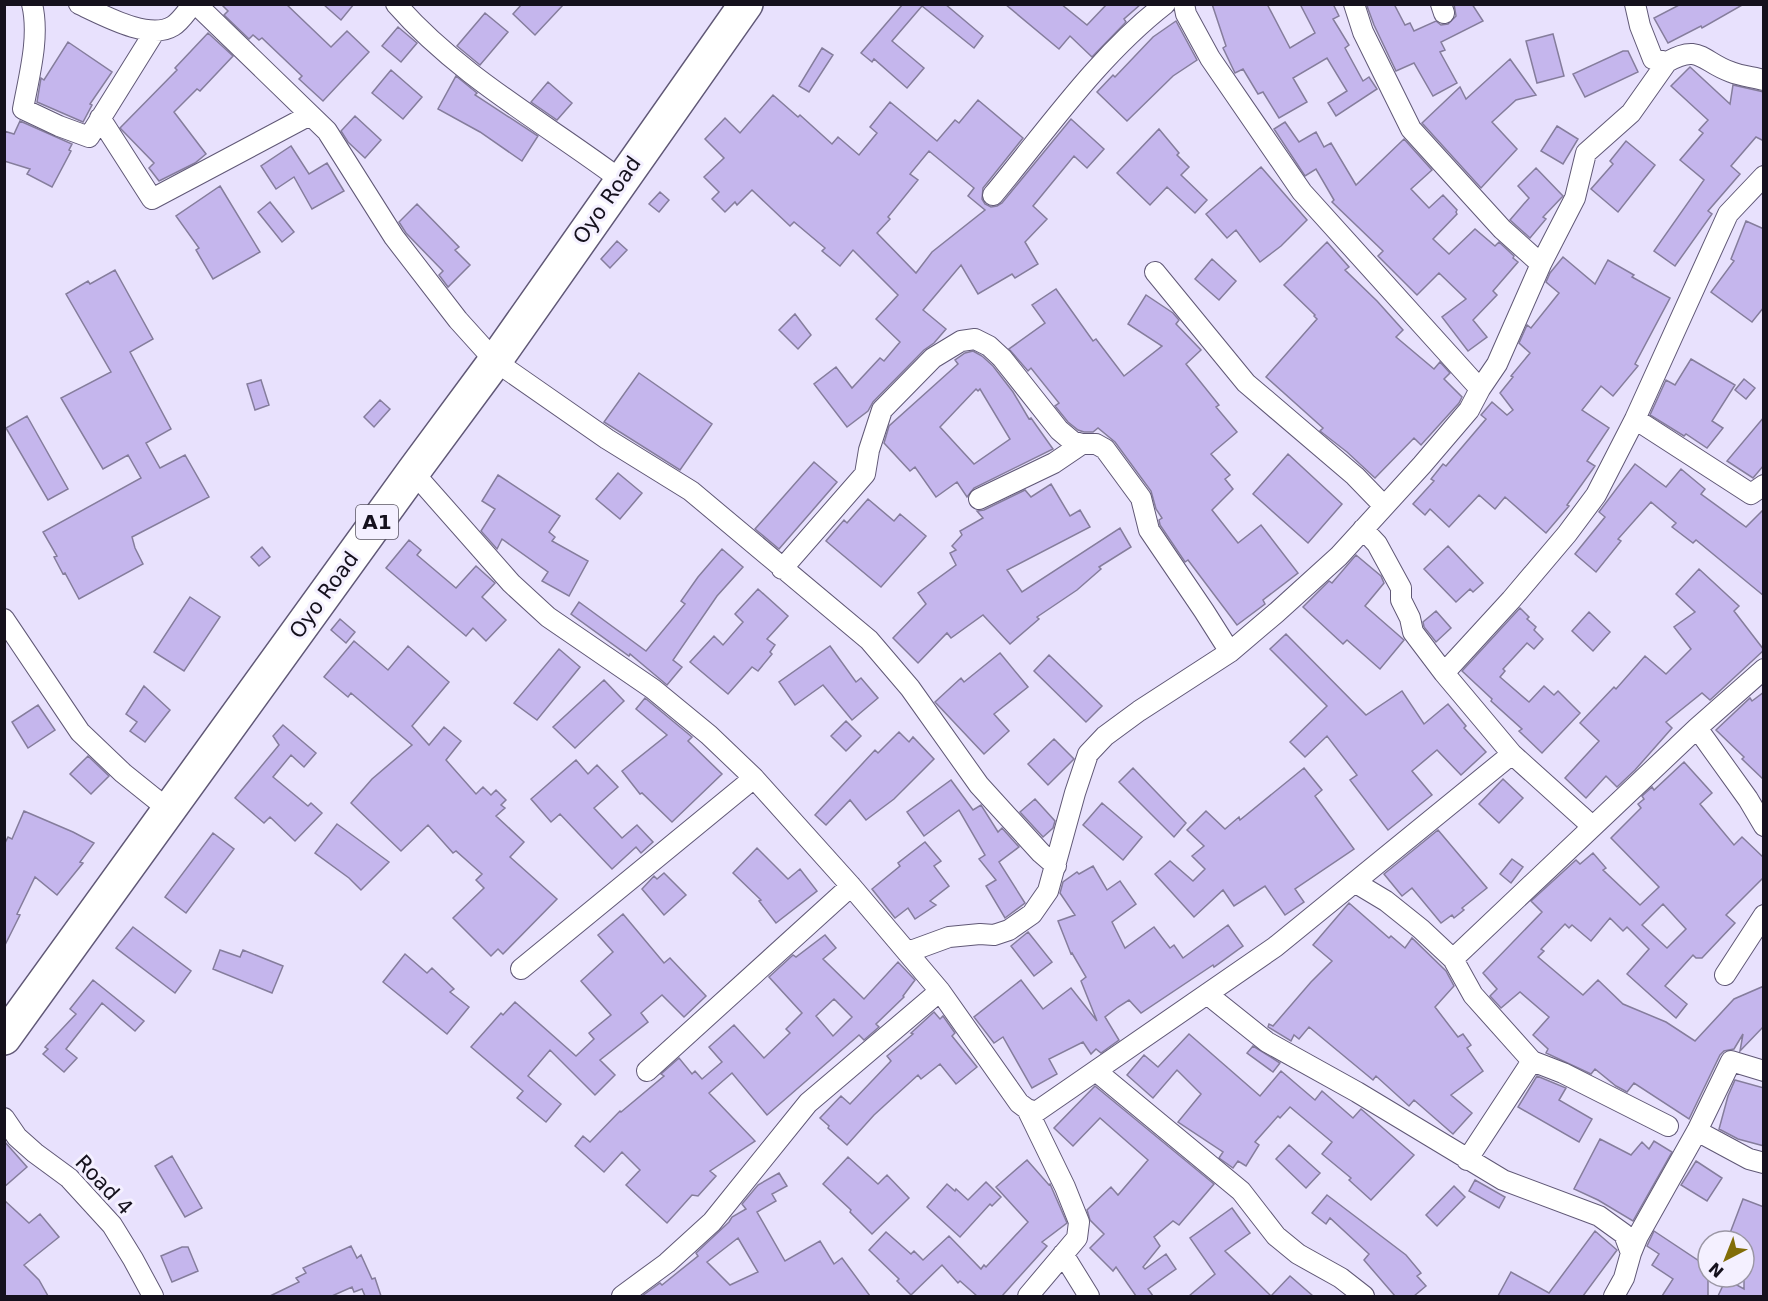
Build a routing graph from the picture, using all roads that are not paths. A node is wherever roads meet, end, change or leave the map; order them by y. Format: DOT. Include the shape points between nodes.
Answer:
graph roads {
  1 [pos="32,4"];
  2 [pos="79,4"];
  3 [pos="194,4"];
  4 [pos="396,4"];
  5 [pos="746,4"];
  6 [pos="1165,4"];
  7 [pos="1184,4"];
  8 [pos="1354,4"];
  9 [pos="1635,4"];
  10 [pos="155,31"];
  11 [pos="1667,62"];
  12 [pos="1764,80"];
  13 [pos="310,115"];
  14 [pos="100,118"];
  15 [pos="1764,176"];
  16 [pos="621,180"];
  17 [pos="993,195"];
  18 [pos="1540,264"];
  19 [pos="1155,272"];
  20 [pos="495,361"];
  21 [pos="1480,388"];
  22 [pos="1635,420"];
  23 [pos="1082,444"];
  24 [pos="413,472"];
  25 [pos="1764,485"];
  26 [pos="979,499"];
  27 [pos="1384,506"];
  28 [pos="1363,529"];
  29 [pos="782,569"];
  30 [pos="4,619"];
  31 [pos="1230,652"];
  32 [pos="1764,669"];
  33 [pos="1444,673"];
  34 [pos="1697,728"];
  35 [pos="1512,754"];
  36 [pos="754,778"];
  37 [pos="169,810"];
  38 [pos="1592,826"];
  39 [pos="1764,826"];
  40 [pos="1056,866"];
  41 [pos="1356,883"];
  42 [pos="851,886"];
  43 [pos="1764,915"];
  44 [pos="908,952"];
  45 [pos="1453,960"];
  46 [pos="521,969"];
  47 [pos="1725,975"];
  48 [pos="940,991"];
  49 [pos="1208,994"];
  50 [pos="4,1038"];
  51 [pos="1532,1060"];
  52 [pos="647,1071"];
  53 [pos="1096,1071"];
  54 [pos="1764,1071"];
  55 [pos="1027,1108"];
  56 [pos="4,1118"];
  57 [pos="1668,1126"];
  58 [pos="1697,1131"];
  59 [pos="1467,1160"];
  60 [pos="1764,1163"];
  61 [pos="1631,1253"];
  62 [pos="1063,1254"];
  63 [pos="629,1294"];
  64 [pos="153,1296"];
  65 [pos="1028,1296"];
  66 [pos="1089,1296"];
  67 [pos="1364,1296"];
  68 [pos="1614,1296"];
  1 -- 14 [label="street" via="35,18 23,109 89,137"];
  2 -- 10 [label="street" via="134,28"];
  3 -- 10 [label="street" via="173,26"];
  3 -- 13 [label="street"];
  4 -- 16 [label="street" via="460,65"];
  5 -- 16 [label="highway, Oyo Road / A1"];
  6 -- 17 [label="street" via="1094,72"];
  7 -- 21 [label="street" via="1210,58 1302,192"];
  8 -- 18 [label="street" via="1362,32 1411,129 1502,229"];
  9 -- 11 [label="street" via="1653,59"];
  10 -- 14 [label="street"];
  11 -- 12 [label="street" via="1695,53 1730,72"];
  11 -- 18 [label="street" via="1631,113 1586,153 1575,198"];
  13 -- 14 [label="street" via="152,199"];
  13 -- 20 [label="street" via="348,161 394,237"];
  15 -- 22 [label="street" via="1728,214"];
  16 -- 20 [label="highway, Oyo Road / A1"];
  18 -- 21 [label="street" via="1497,364"];
  19 -- 27 [label="street" via="1246,383 1355,476"];
  20 -- 24 [label="highway, Oyo Road / A1"];
  20 -- 29 [label="street" via="607,439 691,491"];
  21 -- 27 [label="street" via="1469,410"];
  22 -- 25 [label="street" via="1751,494"];
  22 -- 33 [label="street" via="1596,495 1567,534"];
  23 -- 26 [label="street" via="1054,463"];
  23 -- 29 [label="street" via="1059,430 989,346 975,339 962,341 933,358 882,410 865,474"];
  23 -- 31 [label="street" via="1106,449 1117,464 1141,498 1149,530"];
  24 -- 36 [label="street" via="511,583 548,617 653,689"];
  24 -- 37 [label="highway, Oyo Road / A1"];
  27 -- 28 [label="street"];
  28 -- 31 [label="street" via="1331,563"];
  28 -- 33 [label="street" via="1377,544 1401,588 1401,600 1413,632"];
  29 -- 40 [label="street" via="869,640 910,688 979,785"];
  30 -- 37 [label="street" via="80,732"];
  31 -- 40 [label="street" via="1139,711 1088,754"];
  32 -- 34 [label="street"];
  33 -- 35 [label="street"];
  34 -- 38 [label="street"];
  34 -- 39 [label="street"];
  35 -- 38 [label="street"];
  35 -- 41 [label="street"];
  36 -- 42 [label="street"];
  36 -- 46 [label="street"];
  37 -- 50 [label="highway, Oyo Road / A1"];
  38 -- 45 [label="street"];
  40 -- 44 [label="street" via="1048,891 1032,914 1009,930 994,935 949,937"];
  41 -- 45 [label="street" via="1386,901"];
  41 -- 49 [label="street"];
  42 -- 44 [label="street"];
  42 -- 52 [label="street"];
  43 -- 47 [label="street"];
  44 -- 48 [label="street"];
  45 -- 51 [label="street" via="1473,995"];
  48 -- 55 [label="street" via="1019,1103"];
  48 -- 63 [label="street" via="808,1104 712,1222"];
  49 -- 53 [label="street"];
  49 -- 59 [label="street" via="1267,1042"];
  51 -- 57 [label="street"];
  51 -- 59 [label="street"];
  53 -- 55 [label="street" via="1036,1112"];
  53 -- 67 [label="street" via="1241,1191 1276,1236"];
  54 -- 58 [label="street" via="1731,1061"];
  55 -- 62 [label="street" via="1079,1222 1077,1238"];
  56 -- 64 [label="street, Road 4" via="17,1137 69,1178 112,1225"];
  58 -- 60 [label="street"];
  58 -- 61 [label="street"];
  59 -- 61 [label="street" via="1503,1180 1599,1216 1624,1234"];
  61 -- 68 [label="street"];
  62 -- 65 [label="street"];
  62 -- 66 [label="street"];
}
